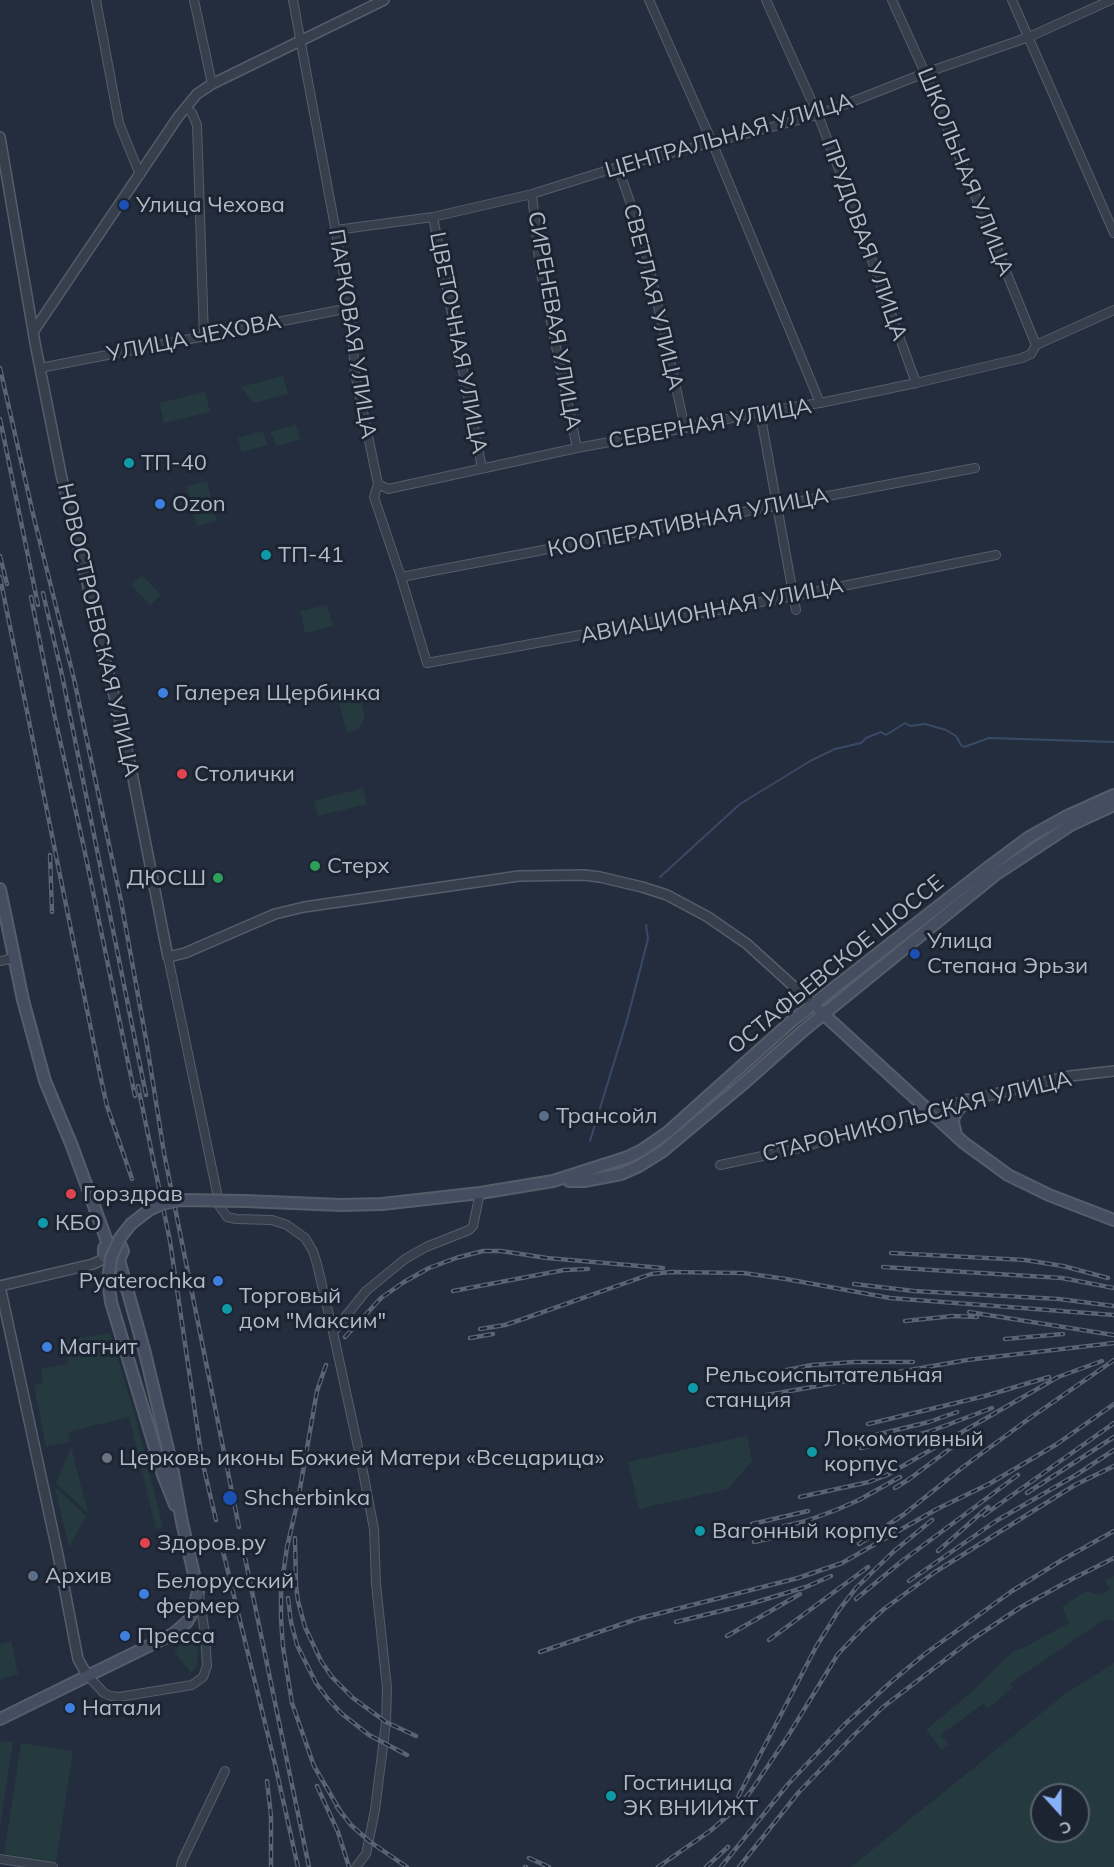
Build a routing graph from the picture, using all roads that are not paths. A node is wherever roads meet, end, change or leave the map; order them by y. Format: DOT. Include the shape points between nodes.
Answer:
graph roads {
  1 [pos="96,0"];
  2 [pos="194,0"];
  3 [pos="293,0"];
  4 [pos="384,0"];
  5 [pos="649,0"];
  6 [pos="766,0"];
  7 [pos="892,0"];
  8 [pos="1012,0"];
  9 [pos="1111,0"];
  10 [pos="1029,37"];
  11 [pos="301,42"];
  12 [pos="925,73"];
  13 [pos="212,84"];
  14 [pos="186,107"];
  15 [pos="818,115"];
  16 [pos="0,137"];
  17 [pos="712,142"];
  18 [pos="618,167"];
  19 [pos="140,175"];
  20 [pos="532,194"];
  21 [pos="433,217"];
  22 [pos="336,230"];
  23 [pos="1114,233"];
  24 [pos="350,308"];
  25 [pos="1114,310"];
  26 [pos="33,332"];
  27 [pos="204,337"];
  28 [pos="1036,345"];
  29 [pos="40,368"];
  30 [pos="916,383"];
  31 [pos="820,403"];
  32 [pos="760,412"];
  33 [pos="685,428"];
  34 [pos="577,448"];
  35 [pos="482,468"];
  36 [pos="975,468"];
  37 [pos="378,484"];
  38 [pos="777,506"];
  39 [pos="996,555"];
  40 [pos="401,577"];
  41 [pos="794,596"];
  42 [pos="796,610"];
  43 [pos="427,663"];
  44 [pos="1114,795"];
  45 [pos="1114,805"];
  46 [pos="0,889"];
  47 [pos="168,957"];
  48 [pos="14,958"];
  49 [pos="0,961"];
  50 [pos="813,1004"];
  51 [pos="824,1014"];
  52 [pos="1114,1071"];
  53 [pos="967,1100"];
  54 [pos="927,1110"];
  55 [pos="956,1135"];
  56 [pos="720,1166"];
  57 [pos="554,1181"];
  58 [pos="480,1193"];
  59 [pos="1114,1220"];
  60 [pos="108,1244"];
  61 [pos="106,1258"];
  62 [pos="119,1260"];
  63 [pos="0,1286"];
  64 [pos="333,1332"];
  65 [pos="182,1522"];
  66 [pos="198,1592"];
  67 [pos="87,1675"];
  68 [pos="0,1719"];
  69 [pos="225,1770"];
  70 [pos="0,1859"];
  71 [pos="53,1867"];
  72 [pos="181,1867"];
  73 [pos="356,1867"];
  1 -- 19 [label="street" via="119,123"];
  2 -- 13 [label="street"];
  3 -- 11 [label="street, ПАРКОВАЯ УЛИЦА"];
  4 -- 11 [label="street"];
  5 -- 17 [label="street"];
  6 -- 15 [label="street, ПРУДОВАЯ УЛИЦА"];
  7 -- 12 [label="street, ШКОЛЬНАЯ УЛИЦА"];
  8 -- 10 [label="street"];
  9 -- 10 [label="street, ЦЕНТРАЛЬНАЯ УЛИЦА"];
  10 -- 12 [label="street, ЦЕНТРАЛЬНАЯ УЛИЦА"];
  10 -- 23 [label="street"];
  11 -- 13 [label="street"];
  11 -- 22 [label="street, ПАРКОВАЯ УЛИЦА"];
  12 -- 15 [label="street, ЦЕНТРАЛЬНАЯ УЛИЦА"];
  12 -- 28 [label="street, ШКОЛЬНАЯ УЛИЦА"];
  13 -- 14 [label="street"];
  14 -- 19 [label="street"];
  14 -- 27 [label="street" via="197,125"];
  15 -- 17 [label="street, ЦЕНТРАЛЬНАЯ УЛИЦА"];
  15 -- 30 [label="street, ПРУДОВАЯ УЛИЦА"];
  16 -- 26 [label="street, НОВОСТРОЕВСКАЯ УЛИЦА"];
  17 -- 18 [label="street, ЦЕНТРАЛЬНАЯ УЛИЦА"];
  17 -- 31 [label="street"];
  18 -- 20 [label="street, ЦЕНТРАЛЬНАЯ УЛИЦА"];
  18 -- 33 [label="street, СВЕТЛАЯ УЛИЦА" via="644,243"];
  19 -- 26 [label="street"];
  20 -- 21 [label="street, ЦЕНТРАЛЬНАЯ УЛИЦА"];
  20 -- 34 [label="street, СИРЕНЕВАЯ УЛИЦА" via="540,269"];
  21 -- 22 [label="street, ЦЕНТРАЛЬНАЯ УЛИЦА"];
  21 -- 35 [label="street, ЦВЕТОЧНАЯ УЛИЦА"];
  22 -- 24 [label="street, ПАРКОВАЯ УЛИЦА"];
  24 -- 27 [label="street, УЛИЦА ЧЕХОВА"];
  24 -- 37 [label="street, ПАРКОВАЯ УЛИЦА" via="355,374"];
  25 -- 28 [label="street, СЕВЕРНАЯ УЛИЦА"];
  26 -- 29 [label="street, НОВОСТРОЕВСКАЯ УЛИЦА"];
  27 -- 29 [label="street, УЛИЦА ЧЕХОВА"];
  28 -- 30 [label="street, СЕВЕРНАЯ УЛИЦА" via="1031,354 1022,358"];
  29 -- 47 [label="street, НОВОСТРОЕВСКАЯ УЛИЦА" via="61,474 129,758"];
  30 -- 31 [label="street, СЕВЕРНАЯ УЛИЦА"];
  31 -- 32 [label="street, СЕВЕРНАЯ УЛИЦА"];
  32 -- 33 [label="street, СЕВЕРНАЯ УЛИЦА"];
  32 -- 38 [label="street"];
  33 -- 34 [label="street, СЕВЕРНАЯ УЛИЦА"];
  34 -- 35 [label="street, СЕВЕРНАЯ УЛИЦА"];
  35 -- 37 [label="street, СЕВЕРНАЯ УЛИЦА" via="388,489"];
  36 -- 38 [label="street, КООПЕРАТИВНАЯ УЛИЦА"];
  37 -- 40 [label="street, ПАРКОВАЯ УЛИЦА" via="374,497"];
  38 -- 40 [label="street, КООПЕРАТИВНАЯ УЛИЦА"];
  38 -- 41 [label="street"];
  39 -- 41 [label="street, АВИАЦИОННАЯ УЛИЦА"];
  40 -- 43 [label="street, ПАРКОВАЯ УЛИЦА"];
  41 -- 42 [label="street"];
  41 -- 43 [label="street, АВИАЦИОННАЯ УЛИЦА"];
  44 -- 50 [label="main road, ОСТАФЬЕВСКОЕ ШОССЕ" via="1029,837"];
  45 -- 51 [label="main road, ОСТАФЬЕВСКОЕ ШОССЕ" via="1071,825 995,874"];
  46 -- 48 [label="main road"];
  47 -- 50 [label="street" via="296,908 519,876 584,875 642,887 687,905 747,944"];
  47 -- 64 [label="street, НОВОСТРОЕВСКАЯ УЛИЦА" via="217,1200 227,1217 272,1220 304,1238 313,1251"];
  48 -- 49 [label="street"];
  48 -- 60 [label="main road" via="45,1081"];
  50 -- 51 [label="main road"];
  50 -- 57 [label="main road, ОСТАФЬЕВСКОЕ ШОССЕ" via="655,1141 613,1163"];
  51 -- 54 [label="main road"];
  51 -- 57 [label="main road, ОСТАФЬЕВСКОЕ ШОССЕ" via="651,1159 607,1178"];
  52 -- 53 [label="street, СТАРОНИКОЛЬСКАЯ УЛИЦА" via="1070,1076"];
  53 -- 54 [label="street, СТАРОНИКОЛЬСКАЯ УЛИЦА"];
  53 -- 55 [label="main road" via="954,1117"];
  54 -- 55 [label="main road"];
  54 -- 56 [label="street, СТАРОНИКОЛЬСКАЯ УЛИЦА" via="800,1148"];
  55 -- 59 [label="main road" via="1008,1174"];
  57 -- 58 [label="main road, ОСТАФЬЕВСКОЕ ШОССЕ"];
  58 -- 64 [label="street" via="475,1221 469,1230 405,1259 366,1292"];
  58 -- 65 [label="main road, ОСТАФЬЕВСКОЕ ШОССЕ, bridge" via="341,1205 187,1199 144,1213 126,1230 113,1252 108,1280 111,1302 162,1475"];
  60 -- 61 [label="main road"];
  60 -- 62 [label="main road" via="121,1246 123,1254"];
  61 -- 62 [label="main road"];
  61 -- 63 [label="street"];
  62 -- 65 [label="main road" via="169,1451"];
  63 -- 67 [label="street" via="78,1659"];
  64 -- 73 [label="street" via="374,1529 387,1688 375,1810 366,1854"];
  65 -- 66 [label="main road"];
  66 -- 67 [label="main road" via="193,1611 180,1629"];
  66 -- 67 [label="street" via="207,1666 203,1677 192,1685 111,1696"];
  67 -- 68 [label="main road"];
  69 -- 72 [label="street"];
  70 -- 71 [label="street"];
}
